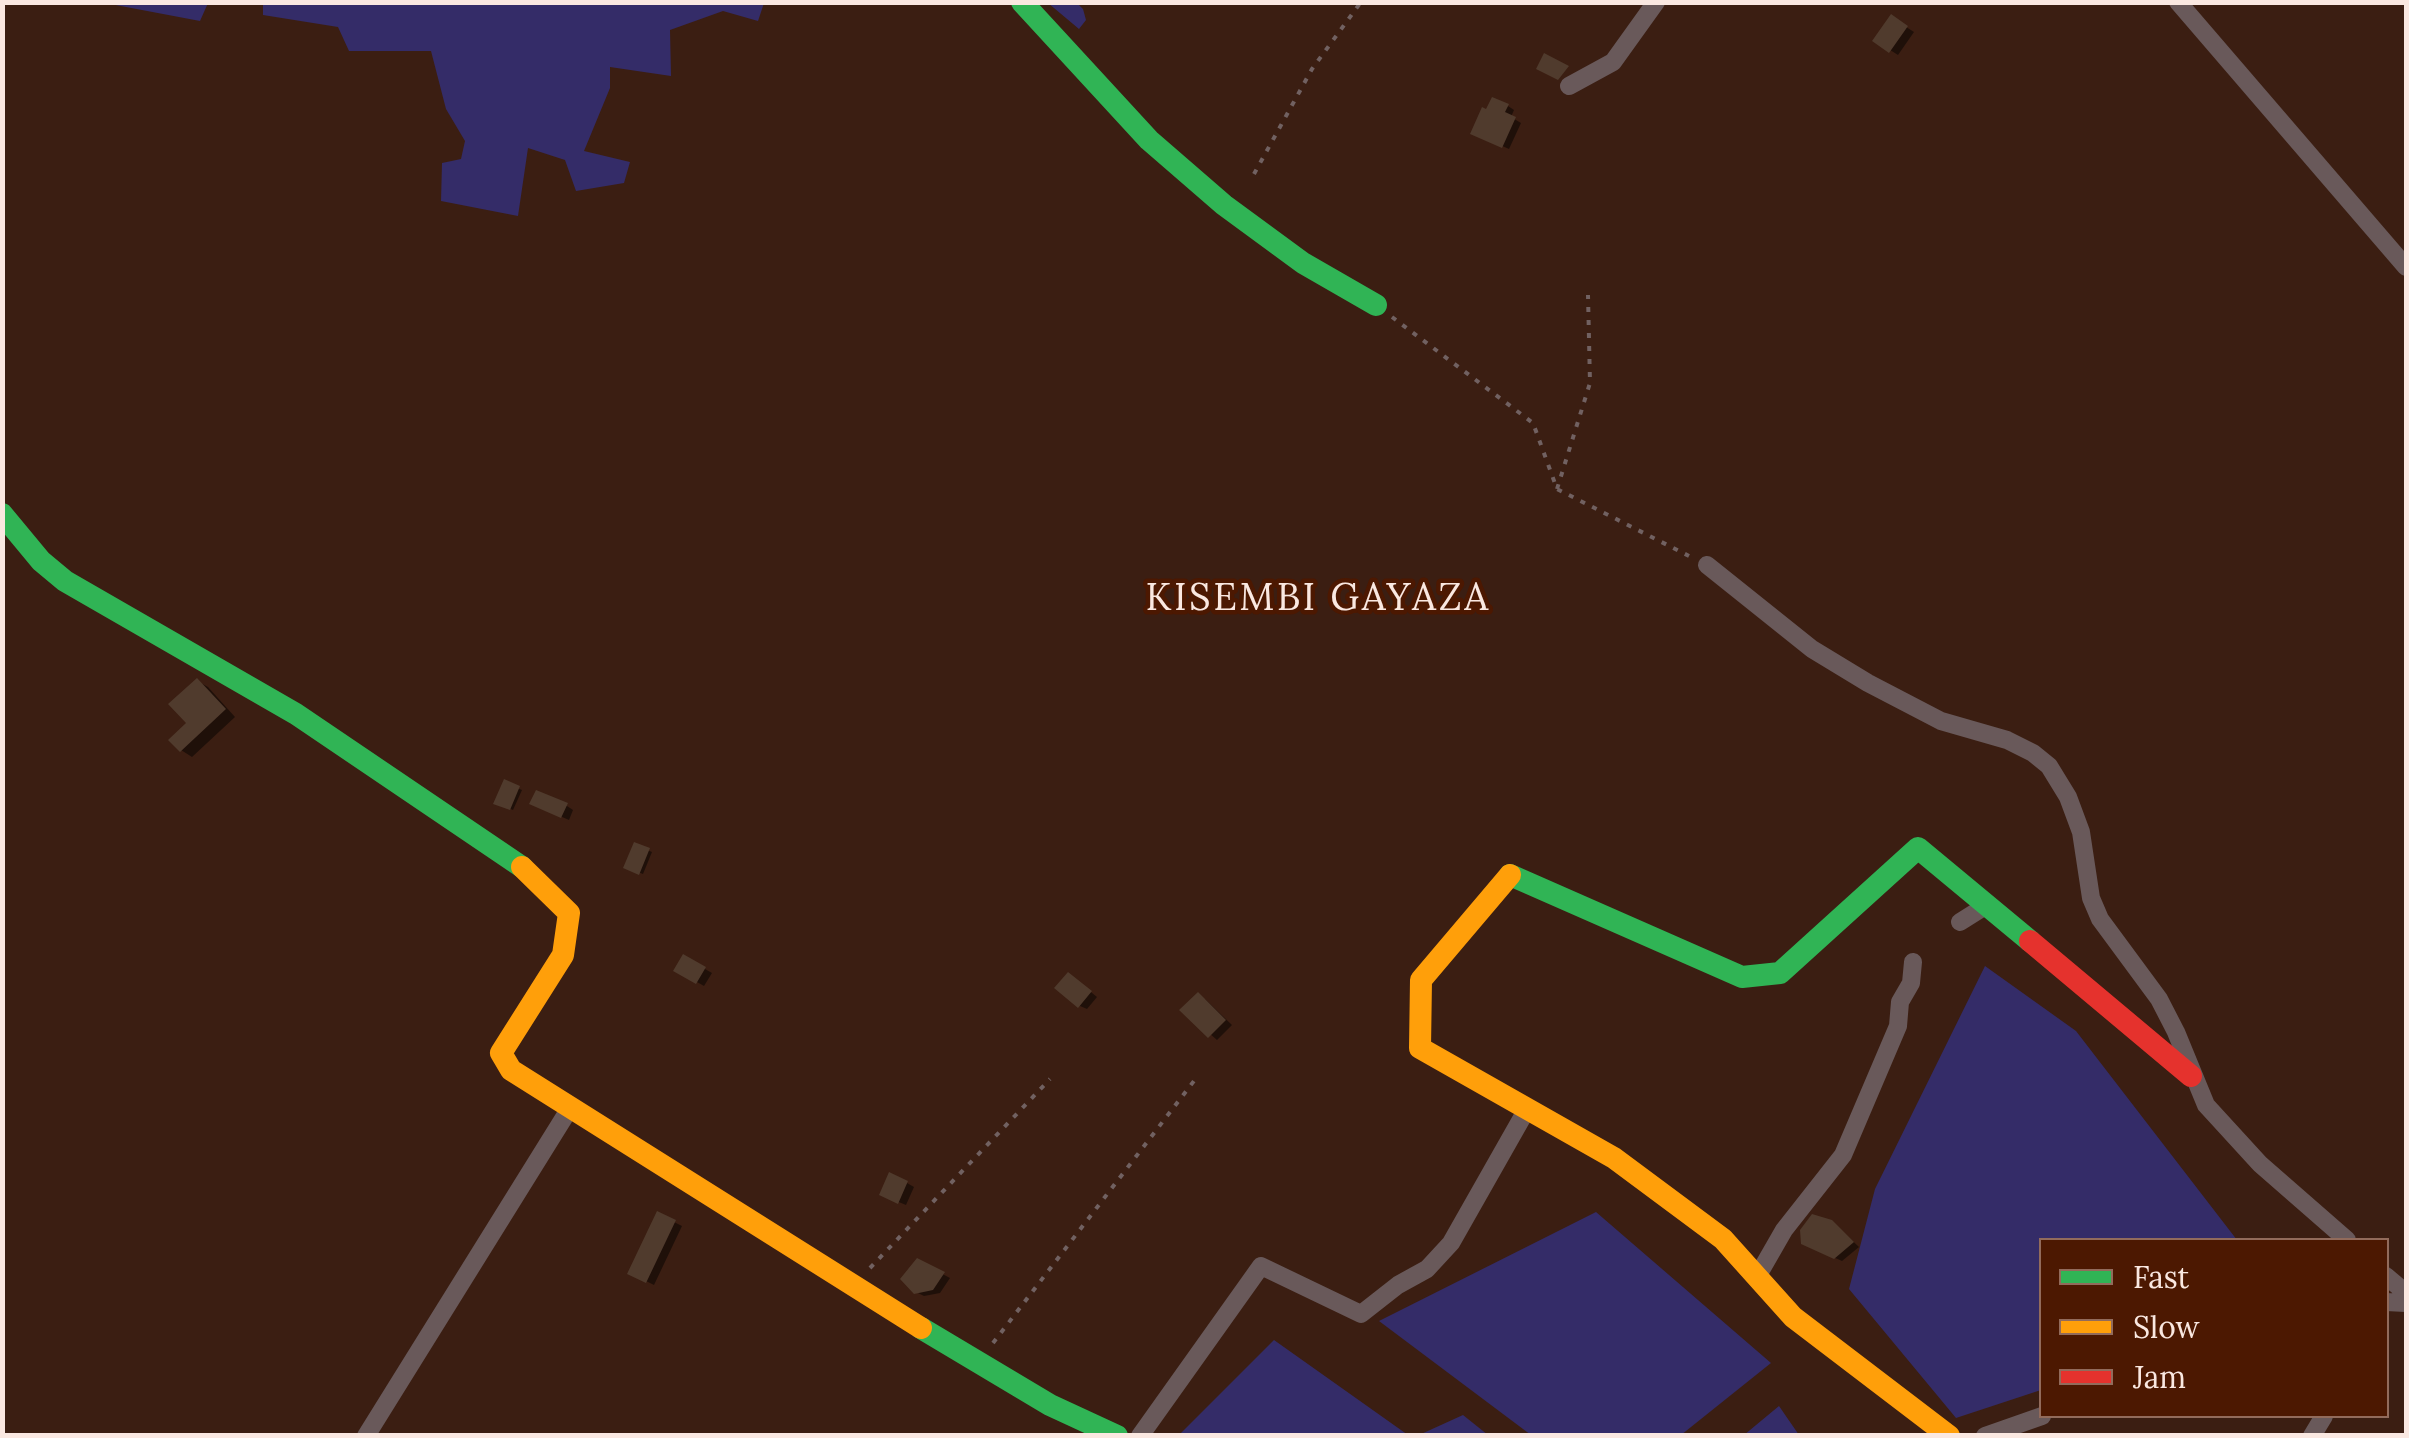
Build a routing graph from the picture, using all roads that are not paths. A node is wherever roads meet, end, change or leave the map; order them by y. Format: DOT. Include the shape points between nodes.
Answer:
graph roads {
  1 [pos="1022,2"];
  2 [pos="1656,2"];
  3 [pos="2178,2"];
  4 [pos="1569,86"];
  5 [pos="2406,267"];
  6 [pos="1376,305"];
  7 [pos="2,514"];
  8 [pos="1707,565"];
  9 [pos="1987,905"];
  10 [pos="1960,922"];
  11 [pos="1912,962"];
  12 [pos="2192,1076"];
  13 [pos="570,1108"];
  14 [pos="1527,1109"];
  15 [pos="2344,1238"];
  16 [pos="1757,1277"];
  17 [pos="2039,1417"];
  18 [pos="366,1436"];
  19 [pos="1117,1436"];
  20 [pos="1140,1436"];
  21 [pos="1948,1436"];
  22 [pos="1984,1436"];
  1 -- 6 [label="street" via="1149,140 1224,205"];
  2 -- 4 [label="street" via="1613,62"];
  3 -- 5 [label="street"];
  7 -- 13 [label="street" via="65,582 296,714 533,874 569,914 563,955 501,1054 511,1070"];
  8 -- 12 [label="street" via="1812,649 1868,683 1941,720 2007,740 2049,766 2080,832 2100,919 2158,999"];
  9 -- 10 [label="street"];
  9 -- 12 [label="street"];
  9 -- 14 [label="street" via="1918,848 1780,972 1742,977 1510,874 1421,980 1420,1048"];
  11 -- 16 [label="street" via="1898,1026 1843,1156 1784,1230"];
  12 -- 15 [label="street" via="2219,1121"];
  13 -- 18 [label="street"];
  13 -- 19 [label="street" via="978,1363"];
  14 -- 16 [label="street" via="1614,1158 1723,1240"];
  14 -- 20 [label="street" via="1451,1243 1427,1269 1361,1314 1261,1266"];
  16 -- 21 [label="street" via="1793,1317"];
  17 -- 22 [label="street"];
}
